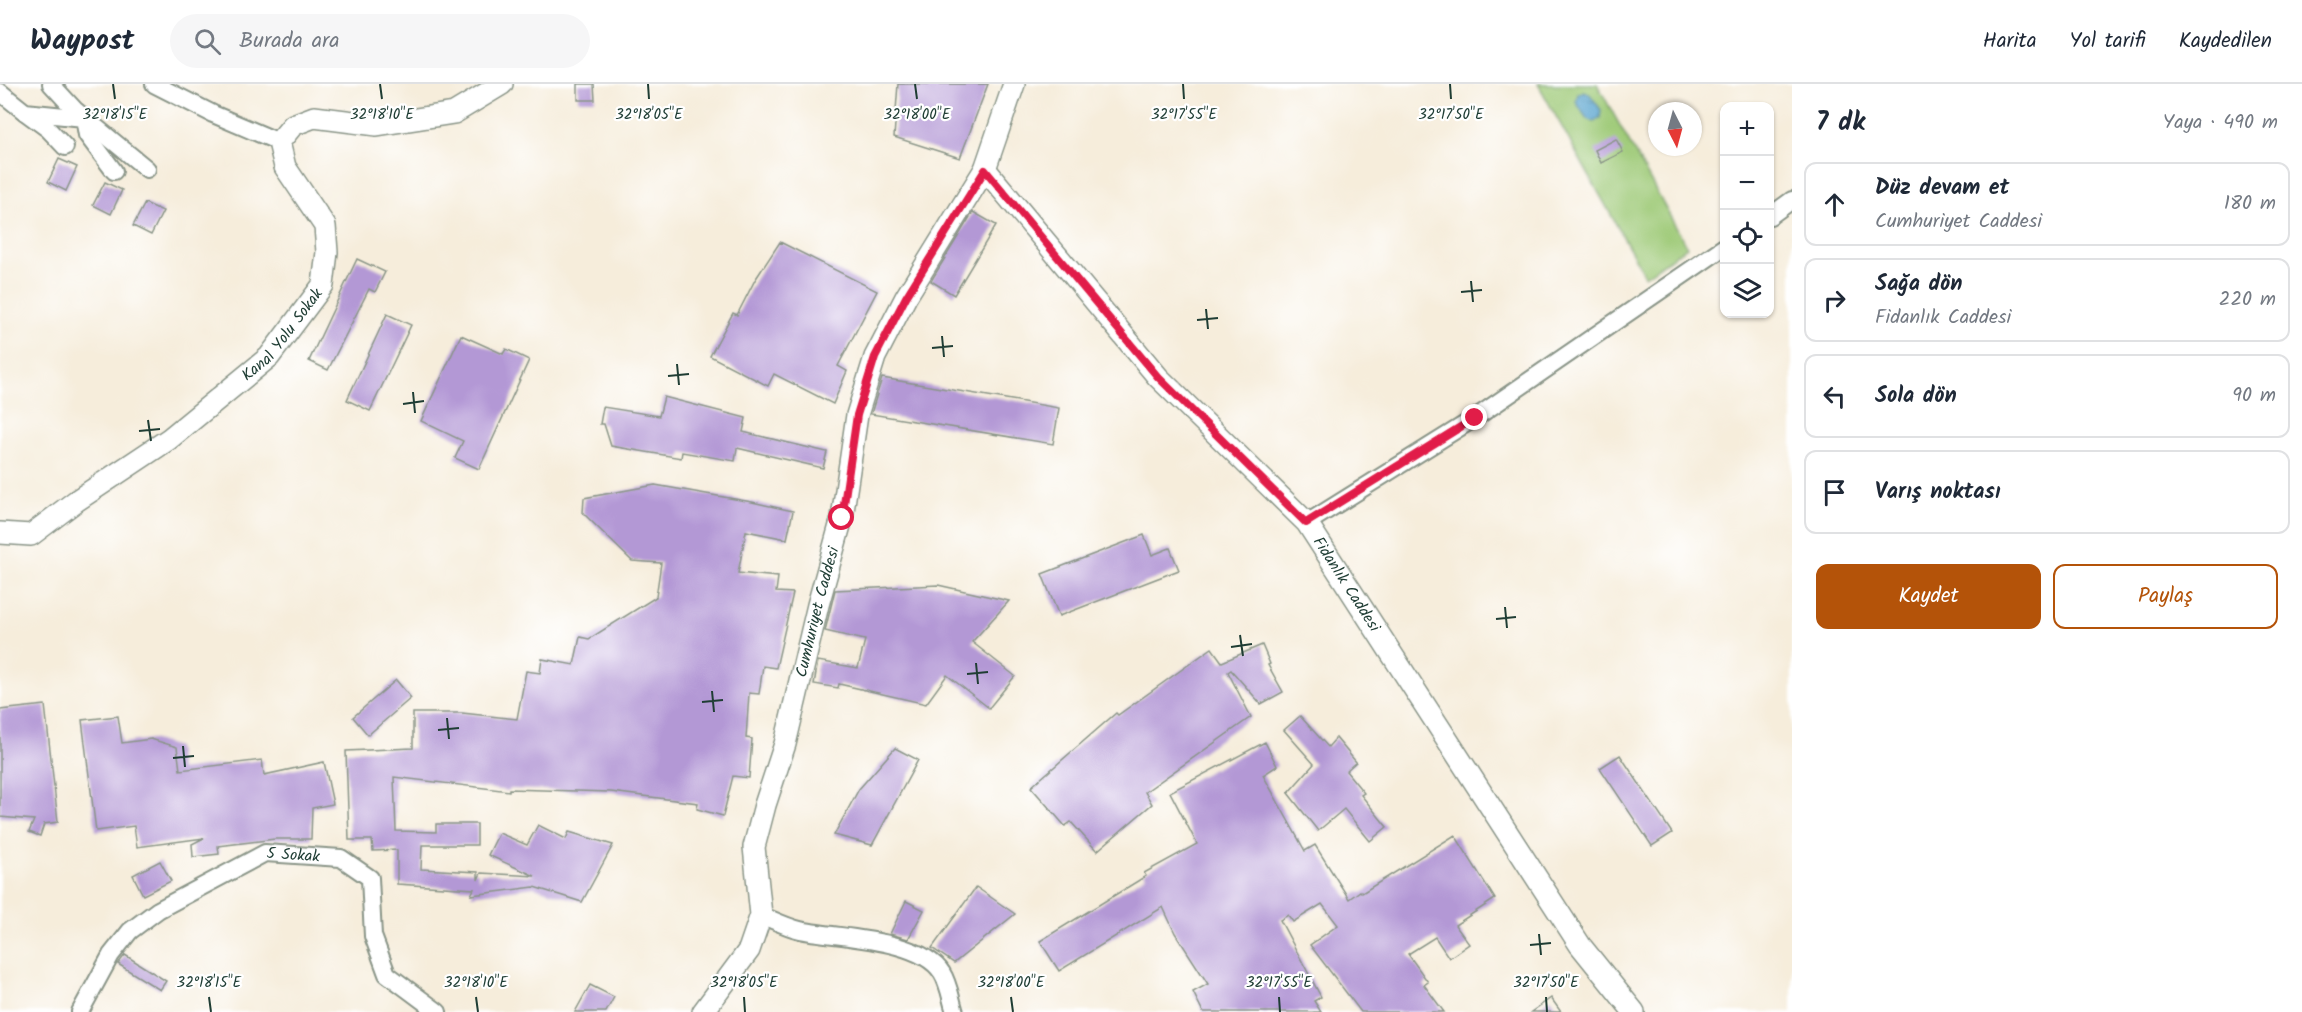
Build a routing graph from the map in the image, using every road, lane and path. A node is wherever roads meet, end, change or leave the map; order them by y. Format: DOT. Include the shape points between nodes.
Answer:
graph roads {
  1 [pos="51,84"];
  2 [pos="154,84"];
  3 [pos="502,84"];
  4 [pos="1014,84"];
  5 [pos="0,92"];
  6 [pos="25,112"];
  7 [pos="84,118"];
  8 [pos="279,142"];
  9 [pos="65,147"];
  10 [pos="147,169"];
  11 [pos="985,170"];
  12 [pos="114,171"];
  13 [pos="1792,200"];
  14 [pos="1774,213"];
  15 [pos="1720,250"];
  16 [pos="1306,523"];
  17 [pos="0,534"];
  18 [pos="761,915"];
  19 [pos="80,1012"];
  20 [pos="438,1012"];
  21 [pos="703,1012"];
  22 [pos="955,1012"];
  23 [pos="1634,1012"];
  1 -- 7 [label="street"];
  2 -- 8 [label="street"];
  3 -- 8 [label="street" via="454,113 377,125 314,117 293,125"];
  4 -- 11 [label="street, Cumhuriyet Caddesi"];
  5 -- 6 [label="street"];
  6 -- 7 [label="street"];
  6 -- 9 [label="street"];
  7 -- 10 [label="street"];
  7 -- 12 [label="street" via="87,135"];
  8 -- 17 [label="street, Kanal Yolu Sokak" via="285,167 326,226 323,285 268,357 169,439 31,535"];
  11 -- 16 [label="street, Fidanlık Caddesi" via="1158,377"];
  11 -- 18 [label="street, Cumhuriyet Caddesi" via="906,297 875,357 857,415 842,518 786,744 754,847"];
  13 -- 14 [label="street"];
  15 -- 16 [label="street" via="1475,418"];
  16 -- 23 [label="street, Fidanlık Caddesi" via="1580,945"];
  18 -- 21 [label="street, Cumhuriyet Caddesi" via="749,950"];
  18 -- 22 [label="street" via="799,930 867,939 930,960 942,972"];
  19 -- 20 [label="street, 5 Sokak" via="111,955 130,931 158,910 265,853 341,858 370,878 373,936 387,974"];
}
